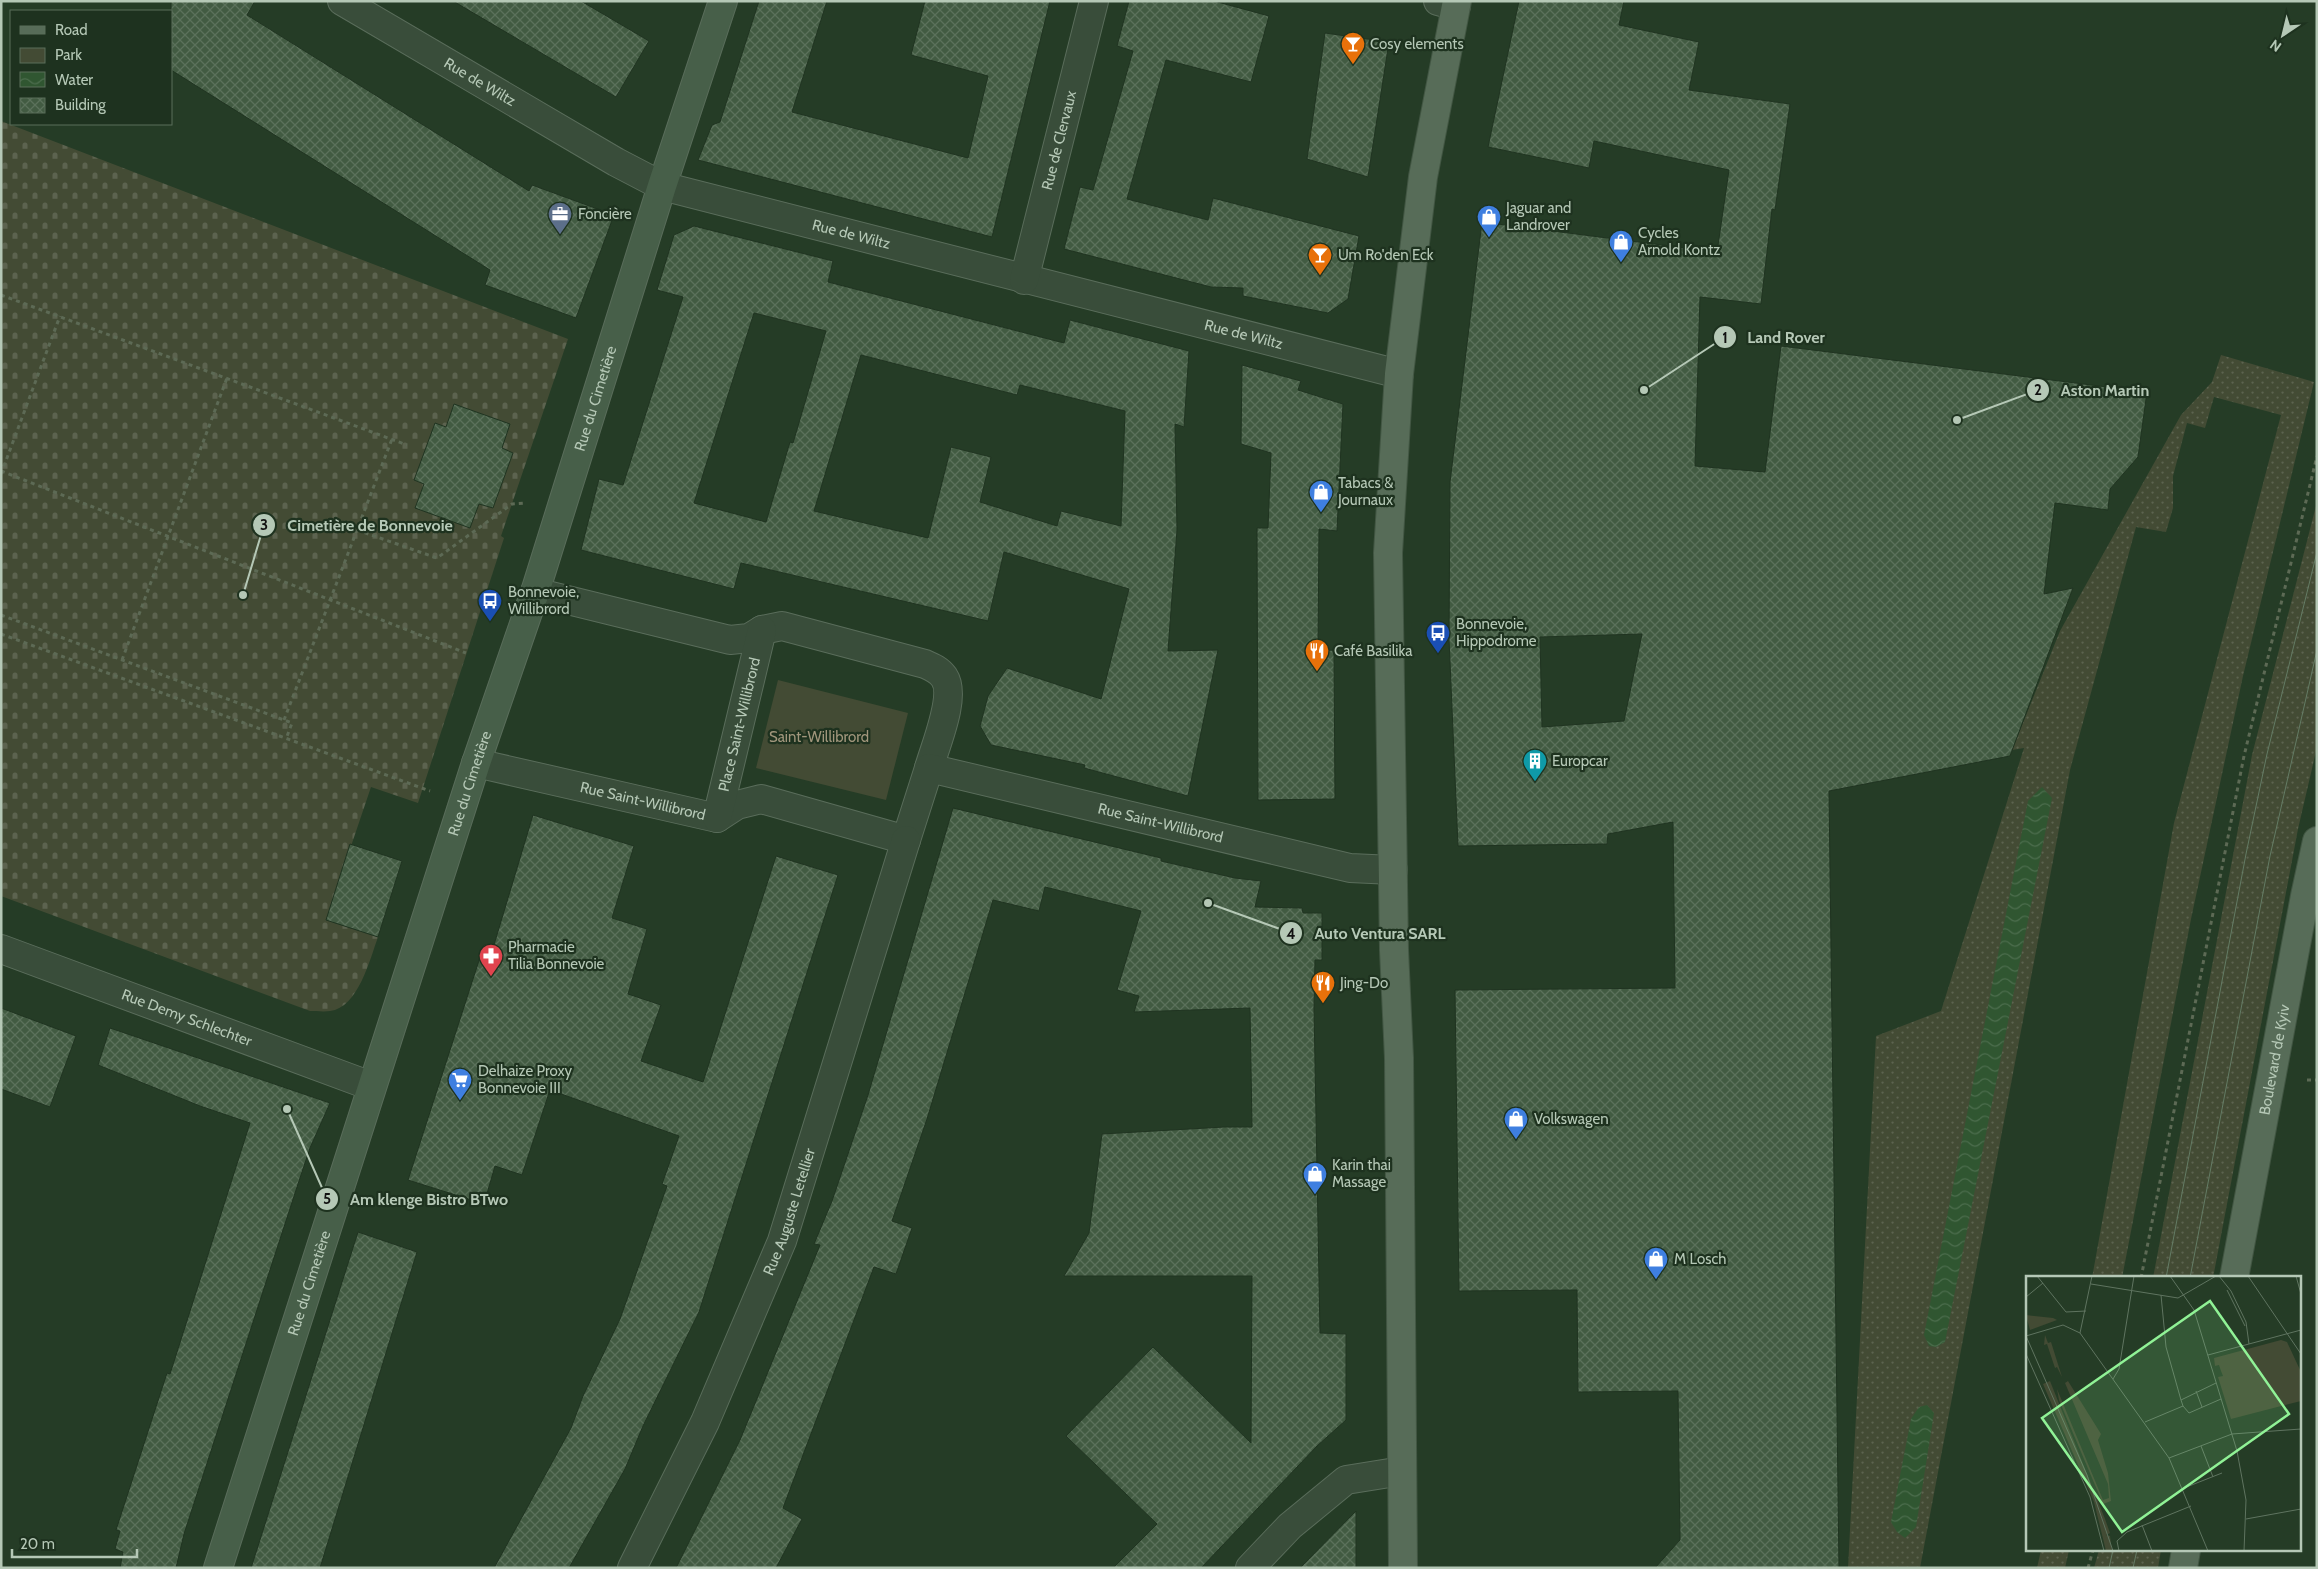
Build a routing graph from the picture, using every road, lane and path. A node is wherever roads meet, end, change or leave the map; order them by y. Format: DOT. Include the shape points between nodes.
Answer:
graph roads {
  1 [pos="342,1"];
  2 [pos="723,1"];
  3 [pos="1094,1"];
  4 [pos="1450,3"];
  5 [pos="662,186"];
  6 [pos="1024,280"];
  7 [pos="1,295"];
  8 [pos="60,316"];
  9 [pos="1399,374"];
  10 [pos="227,378"];
  11 [pos="392,439"];
  12 [pos="407,445"];
  13 [pos="2317,456"];
  14 [pos="2,472"];
  15 [pos="562,500"];
  16 [pos="357,530"];
  17 [pos="168,536"];
  18 [pos="535,592"];
  19 [pos="330,600"];
  20 [pos="1,615"];
  21 [pos="762,630"];
  22 [pos="1,634"];
  23 [pos="466,653"];
  24 [pos="122,660"];
  25 [pos="284,720"];
  26 [pos="286,738"];
  27 [pos="476,763"];
  28 [pos="929,768"];
  29 [pos="463,804"];
  30 [pos="717,818"];
  31 [pos="906,840"];
  32 [pos="2317,841"];
  33 [pos="1392,870"];
  34 [pos="1,949"];
  35 [pos="2305,1080"];
  36 [pos="2317,1080"];
  37 [pos="371,1086"];
  38 [pos="2141,1276"];
  39 [pos="2234,1276"];
  40 [pos="1402,1471"];
  41 [pos="2092,1552"];
  42 [pos="2186,1552"];
  43 [pos="218,1568"];
  44 [pos="632,1568"];
  45 [pos="1250,1568"];
  46 [pos="1403,1568"];
  47 [pos="2088,1568"];
  48 [pos="2182,1568"];
  1 -- 5 [label="street, Rue de Wiltz"];
  2 -- 5 [label="street, Rue du Cimetière"];
  3 -- 6 [label="street, Rue de Clervaux"];
  4 -- 9 [label="main road" via="1423,177"];
  5 -- 6 [label="street, Rue de Wiltz"];
  5 -- 15 [label="street, Rue du Cimetière"];
  6 -- 9 [label="street, Rue de Wiltz"];
  7 -- 8 [label="path"];
  8 -- 10 [label="path"];
  8 -- 14 [label="path"];
  9 -- 33 [label="main road" via="1388,554"];
  10 -- 11 [label="path"];
  10 -- 17 [label="path"];
  11 -- 12 [label="path"];
  11 -- 16 [label="path"];
  13 -- 38 [label="path" via="2244,756"];
  14 -- 17 [label="path"];
  15 -- 16 [label="path" via="512,504 437,558"];
  15 -- 18 [label="street, Rue du Cimetière"];
  16 -- 19 [label="path"];
  17 -- 19 [label="path"];
  17 -- 24 [label="path"];
  18 -- 21 [label="street" via="730,640 749,638"];
  18 -- 27 [label="street, Rue du Cimetière"];
  19 -- 23 [label="path"];
  19 -- 25 [label="path"];
  20 -- 24 [label="path"];
  21 -- 28 [label="street" via="782,626 936,669 947,684 948,702"];
  21 -- 30 [label="street, Place Saint-Willibrord"];
  22 -- 26 [label="path"];
  24 -- 25 [label="path"];
  25 -- 26 [label="path" via="292,723"];
  26 -- 29 [label="path"];
  27 -- 29 [label="street, Rue du Cimetière"];
  27 -- 30 [label="street, Rue Saint-Willibrord"];
  28 -- 31 [label="street"];
  28 -- 33 [label="street, Rue Saint-Willibrord" via="1350,868"];
  29 -- 37 [label="street, Rue du Cimetière"];
  30 -- 31 [label="street, Rue Saint-Willibrord" via="737,805 761,799"];
  31 -- 44 [label="street, Rue Auguste Letellier" via="782,1241 705,1422"];
  32 -- 39 [label="main road, Boulevard de Kyiv"];
  33 -- 40 [label="main road" via="1399,1058"];
  34 -- 37 [label="street, Rue Demy Schlechter"];
  35 -- 36 [label="path"];
  37 -- 43 [label="street, Rue du Cimetière"];
  40 -- 45 [label="street" via="1346,1480 1290,1526"];
  40 -- 46 [label="main road"];
  41 -- 47 [label="path"];
  42 -- 48 [label="main road"];
}
